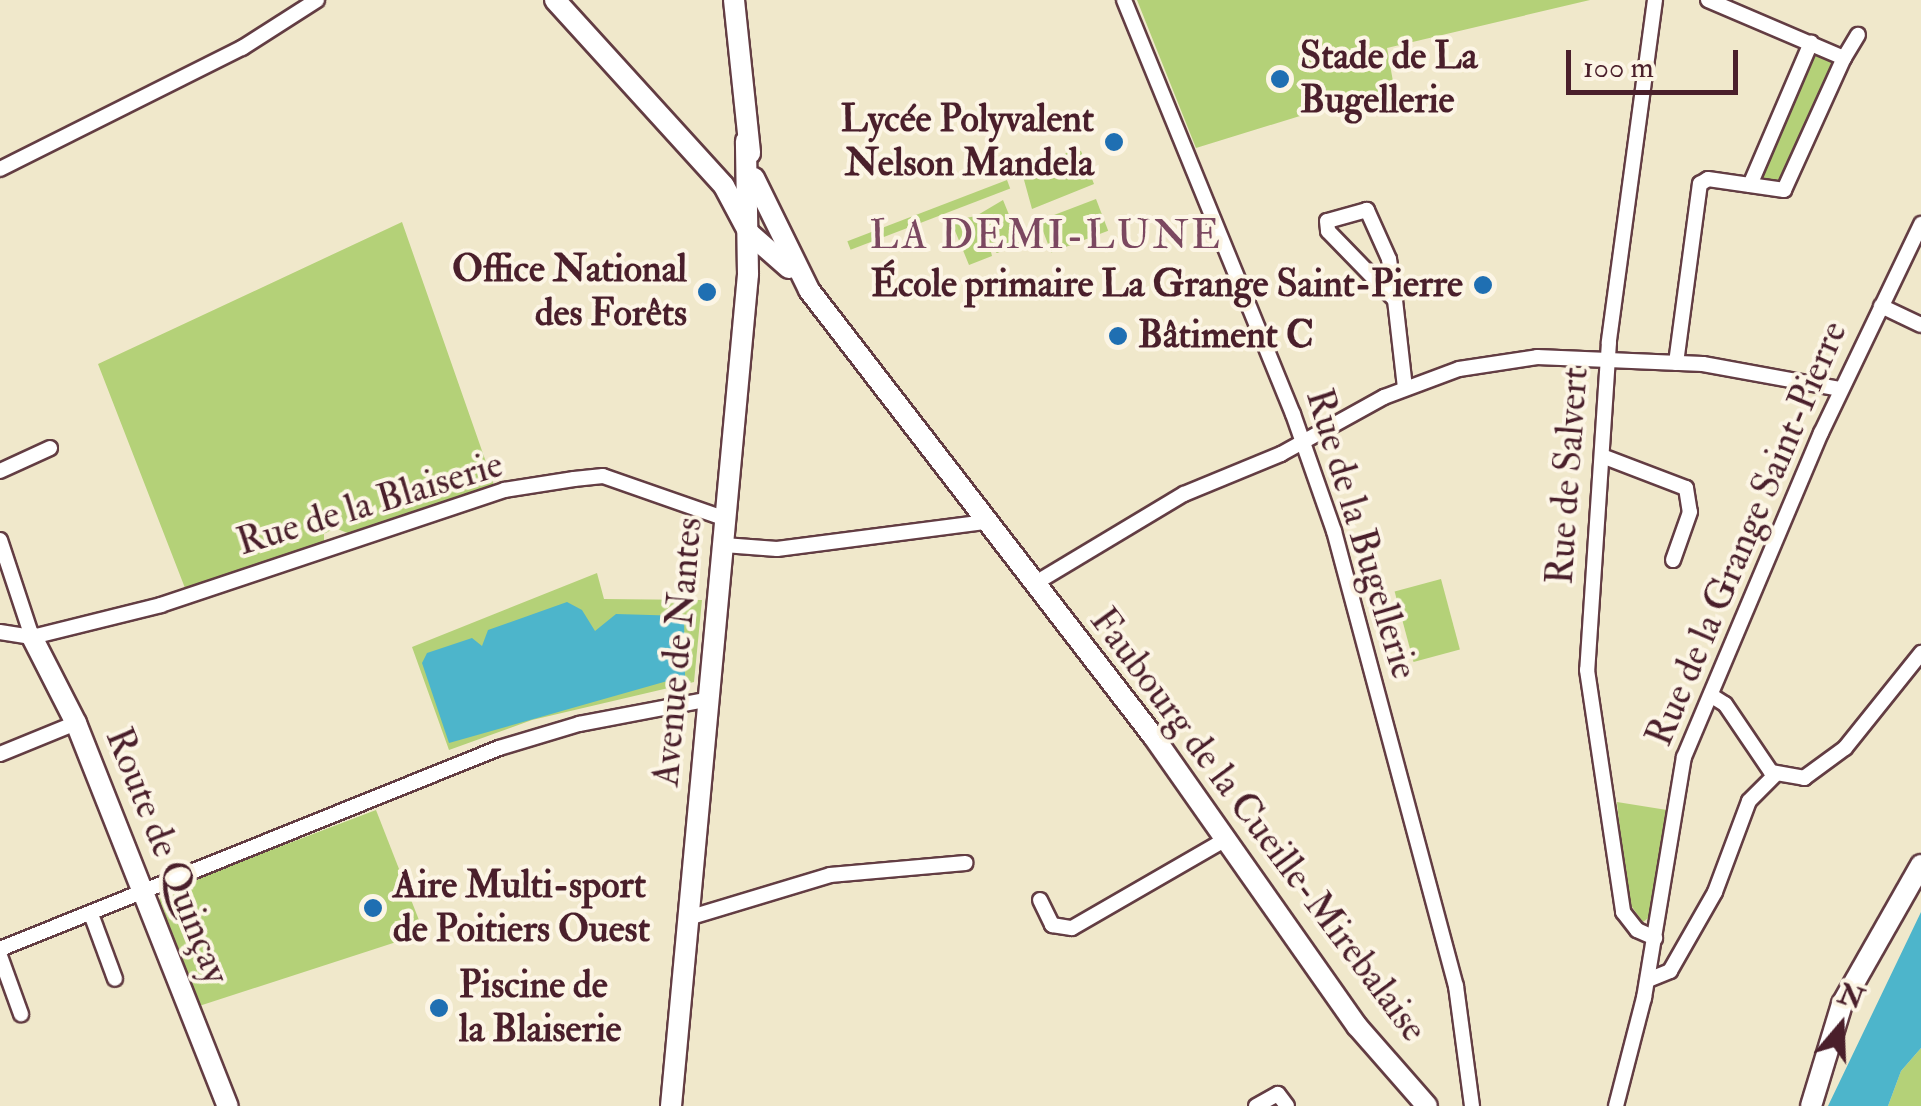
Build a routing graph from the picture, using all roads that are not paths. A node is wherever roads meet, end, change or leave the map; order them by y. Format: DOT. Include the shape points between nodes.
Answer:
graph roads {
  1 [pos="317,0"];
  2 [pos="555,0"];
  3 [pos="734,0"];
  4 [pos="1124,0"];
  5 [pos="1655,0"];
  6 [pos="1708,0"];
  7 [pos="1858,35"];
  8 [pos="1811,43"];
  9 [pos="1844,58"];
  10 [pos="746,141"];
  11 [pos="0,169"];
  12 [pos="754,178"];
  13 [pos="1750,185"];
  14 [pos="727,190"];
  15 [pos="748,203"];
  16 [pos="1921,224"];
  17 [pos="749,232"];
  18 [pos="779,239"];
  19 [pos="808,290"];
  20 [pos="1395,300"];
  21 [pos="1881,306"];
  22 [pos="1921,325"];
  23 [pos="1608,361"];
  24 [pos="1676,363"];
  25 [pos="1405,388"];
  26 [pos="1842,390"];
  27 [pos="1304,442"];
  28 [pos="50,448"];
  29 [pos="1602,456"];
  30 [pos="0,471"];
  31 [pos="726,518"];
  32 [pos="986,522"];
  33 [pos="0,540"];
  34 [pos="724,544"];
  35 [pos="1674,560"];
  36 [pos="1034,584"];
  37 [pos="0,632"];
  38 [pos="32,637"];
  39 [pos="1921,654"];
  40 [pos="1712,696"];
  41 [pos="710,699"];
  42 [pos="76,723"];
  43 [pos="0,754"];
  44 [pos="1775,776"];
  45 [pos="1228,838"];
  46 [pos="965,863"];
  47 [pos="1921,866"];
  48 [pos="144,894"];
  49 [pos="1040,900"];
  50 [pos="92,914"];
  51 [pos="688,918"];
  52 [pos="1655,938"];
  53 [pos="0,952"];
  54 [pos="115,979"];
  55 [pos="1648,980"];
  56 [pos="21,1014"];
  57 [pos="228,1106"];
  58 [pos="671,1106"];
  59 [pos="1256,1106"];
  60 [pos="1287,1106"];
  61 [pos="1427,1106"];
  62 [pos="1472,1106"];
  63 [pos="1616,1106"];
  64 [pos="1811,1106"];
  1 -- 11 [label="street" via="242,48"];
  2 -- 14 [label="street"];
  3 -- 10 [label="street"];
  4 -- 27 [label="street, Rue de la Bugellerie"];
  5 -- 23 [label="street, Rue de Salvert"];
  6 -- 8 [label="street"];
  7 -- 9 [label="street"];
  8 -- 9 [label="street"];
  8 -- 13 [label="street"];
  9 -- 13 [label="street" via="1788,186"];
  10 -- 12 [label="street"];
  10 -- 15 [label="street, Avenue de Nantes"];
  12 -- 15 [label="street"];
  12 -- 18 [label="street"];
  13 -- 24 [label="street" via="1708,178 1700,184"];
  14 -- 15 [label="street"];
  14 -- 17 [label="street"];
  15 -- 17 [label="street, Avenue de Nantes"];
  15 -- 18 [label="street"];
  16 -- 21 [label="street, Rue de la Grange Saint-Pierre"];
  17 -- 19 [label="street"];
  17 -- 31 [label="street, Avenue de Nantes"];
  18 -- 19 [label="street"];
  19 -- 32 [label="street"];
  20 -- 20 [label="street" via="1388,257 1367,210 1327,221 1328,231"];
  20 -- 25 [label="street"];
  21 -- 22 [label="street"];
  21 -- 26 [label="street, Rue de la Grange Saint-Pierre"];
  23 -- 24 [label="street"];
  23 -- 25 [label="street" via="1513,360"];
  23 -- 29 [label="street, Rue de Salvert"];
  24 -- 26 [label="street" via="1740,368"];
  25 -- 27 [label="street"];
  26 -- 40 [label="street, Rue de la Grange Saint-Pierre"];
  27 -- 36 [label="street" via="1184,494"];
  27 -- 62 [label="street, Rue de la Bugellerie" via="1456,986"];
  28 -- 30 [label="street"];
  29 -- 35 [label="street" via="1686,488 1690,512"];
  29 -- 52 [label="street, Rue de Salvert" via="1588,684 1623,912 1637,930"];
  31 -- 34 [label="street, Avenue de Nantes"];
  31 -- 38 [label="street, Rue de la Blaiserie" via="603,476 504,490 161,604"];
  32 -- 34 [label="street" via="777,549"];
  32 -- 36 [label="street, Faubourg de la Cueille-Mirebalaise"];
  33 -- 38 [label="street"];
  34 -- 41 [label="street, Avenue de Nantes"];
  36 -- 45 [label="street, Faubourg de la Cueille-Mirebalaise"];
  37 -- 38 [label="street"];
  38 -- 42 [label="street, Route de Quinçay"];
  39 -- 44 [label="street" via="1846,748 1816,773"];
  40 -- 44 [label="street" via="1725,704"];
  40 -- 52 [label="street, Rue de la Grange Saint-Pierre" via="1680,769"];
  41 -- 48 [label="street" via="579,724 499,748 147,886"];
  41 -- 51 [label="street, Avenue de Nantes"];
  42 -- 43 [label="street"];
  42 -- 48 [label="street, Route de Quinçay"];
  44 -- 55 [label="street" via="1749,800 1715,892 1670,971"];
  45 -- 49 [label="street" via="1072,928 1052,925"];
  45 -- 61 [label="street, Faubourg de la Cueille-Mirebalaise" via="1357,1026"];
  46 -- 51 [label="street" via="830,874"];
  47 -- 64 [label="street" via="1842,1004"];
  48 -- 50 [label="street"];
  48 -- 57 [label="street, Route de Quinçay"];
  50 -- 53 [label="street"];
  50 -- 54 [label="street"];
  51 -- 58 [label="street, Avenue de Nantes"];
  52 -- 55 [label="street, Rue de la Grange Saint-Pierre"];
  53 -- 56 [label="street"];
  55 -- 63 [label="street, Rue de la Grange Saint-Pierre"];
  59 -- 60 [label="street" via="1278,1094"];
}
